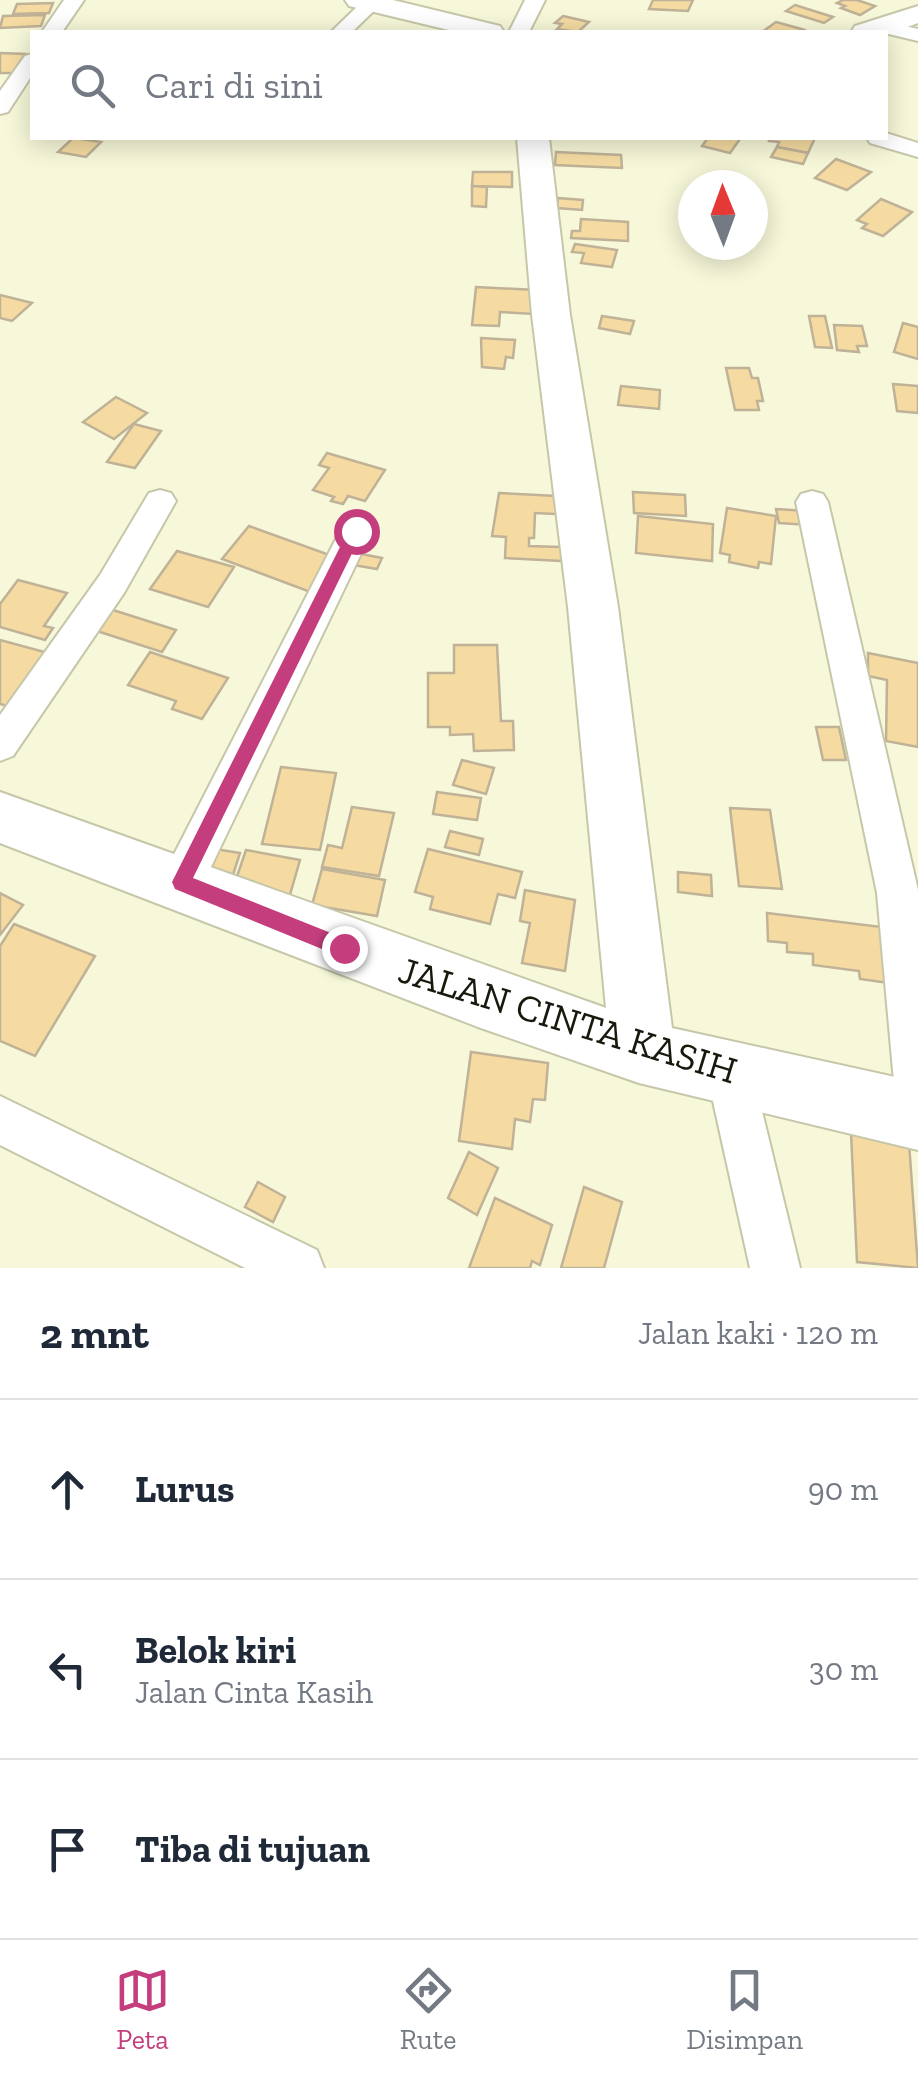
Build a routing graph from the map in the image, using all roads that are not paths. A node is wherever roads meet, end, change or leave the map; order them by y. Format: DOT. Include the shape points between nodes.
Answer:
graph roads {
  1 [pos="74,0"];
  2 [pos="535,0"];
  3 [pos="365,1"];
  4 [pos="918,14"];
  5 [pos="53,30"];
  6 [pos="342,30"];
  7 [pos="482,30"];
  8 [pos="520,30"];
  9 [pos="874,30"];
  10 [pos="888,32"];
  11 [pos="918,36"];
  12 [pos="30,63"];
  13 [pos="0,107"];
  14 [pos="533,140"];
  15 [pos="885,140"];
  16 [pos="918,150"];
  17 [pos="160,501"];
  18 [pos="812,502"];
  19 [pos="356,531"];
  20 [pos="0,745"];
  21 [pos="0,817"];
  22 [pos="182,882"];
  23 [pos="642,1052"];
  24 [pos="730,1074"];
  25 [pos="918,1093"];
  26 [pos="918,1116"];
  27 [pos="0,1120"];
  28 [pos="299,1268"];
  29 [pos="775,1268"];
  1 -- 5 [label="street"];
  2 -- 8 [label="street"];
  3 -- 6 [label="street"];
  3 -- 7 [label="street"];
  4 -- 9 [label="street"];
  10 -- 11 [label="street"];
  12 -- 13 [label="street"];
  14 -- 23 [label="street"];
  15 -- 16 [label="street"];
  17 -- 20 [label="street" via="112,584"];
  18 -- 25 [label="street" via="898,893"];
  19 -- 22 [label="street"];
  21 -- 22 [label="street, JALAN CINTA KASIH"];
  22 -- 23 [label="street, JALAN CINTA KASIH" via="344,948"];
  23 -- 24 [label="street, JALAN CINTA KASIH"];
  24 -- 26 [label="street, JALAN CINTA KASIH" via="856,1097"];
  24 -- 29 [label="street"];
  27 -- 28 [label="street"];
}
